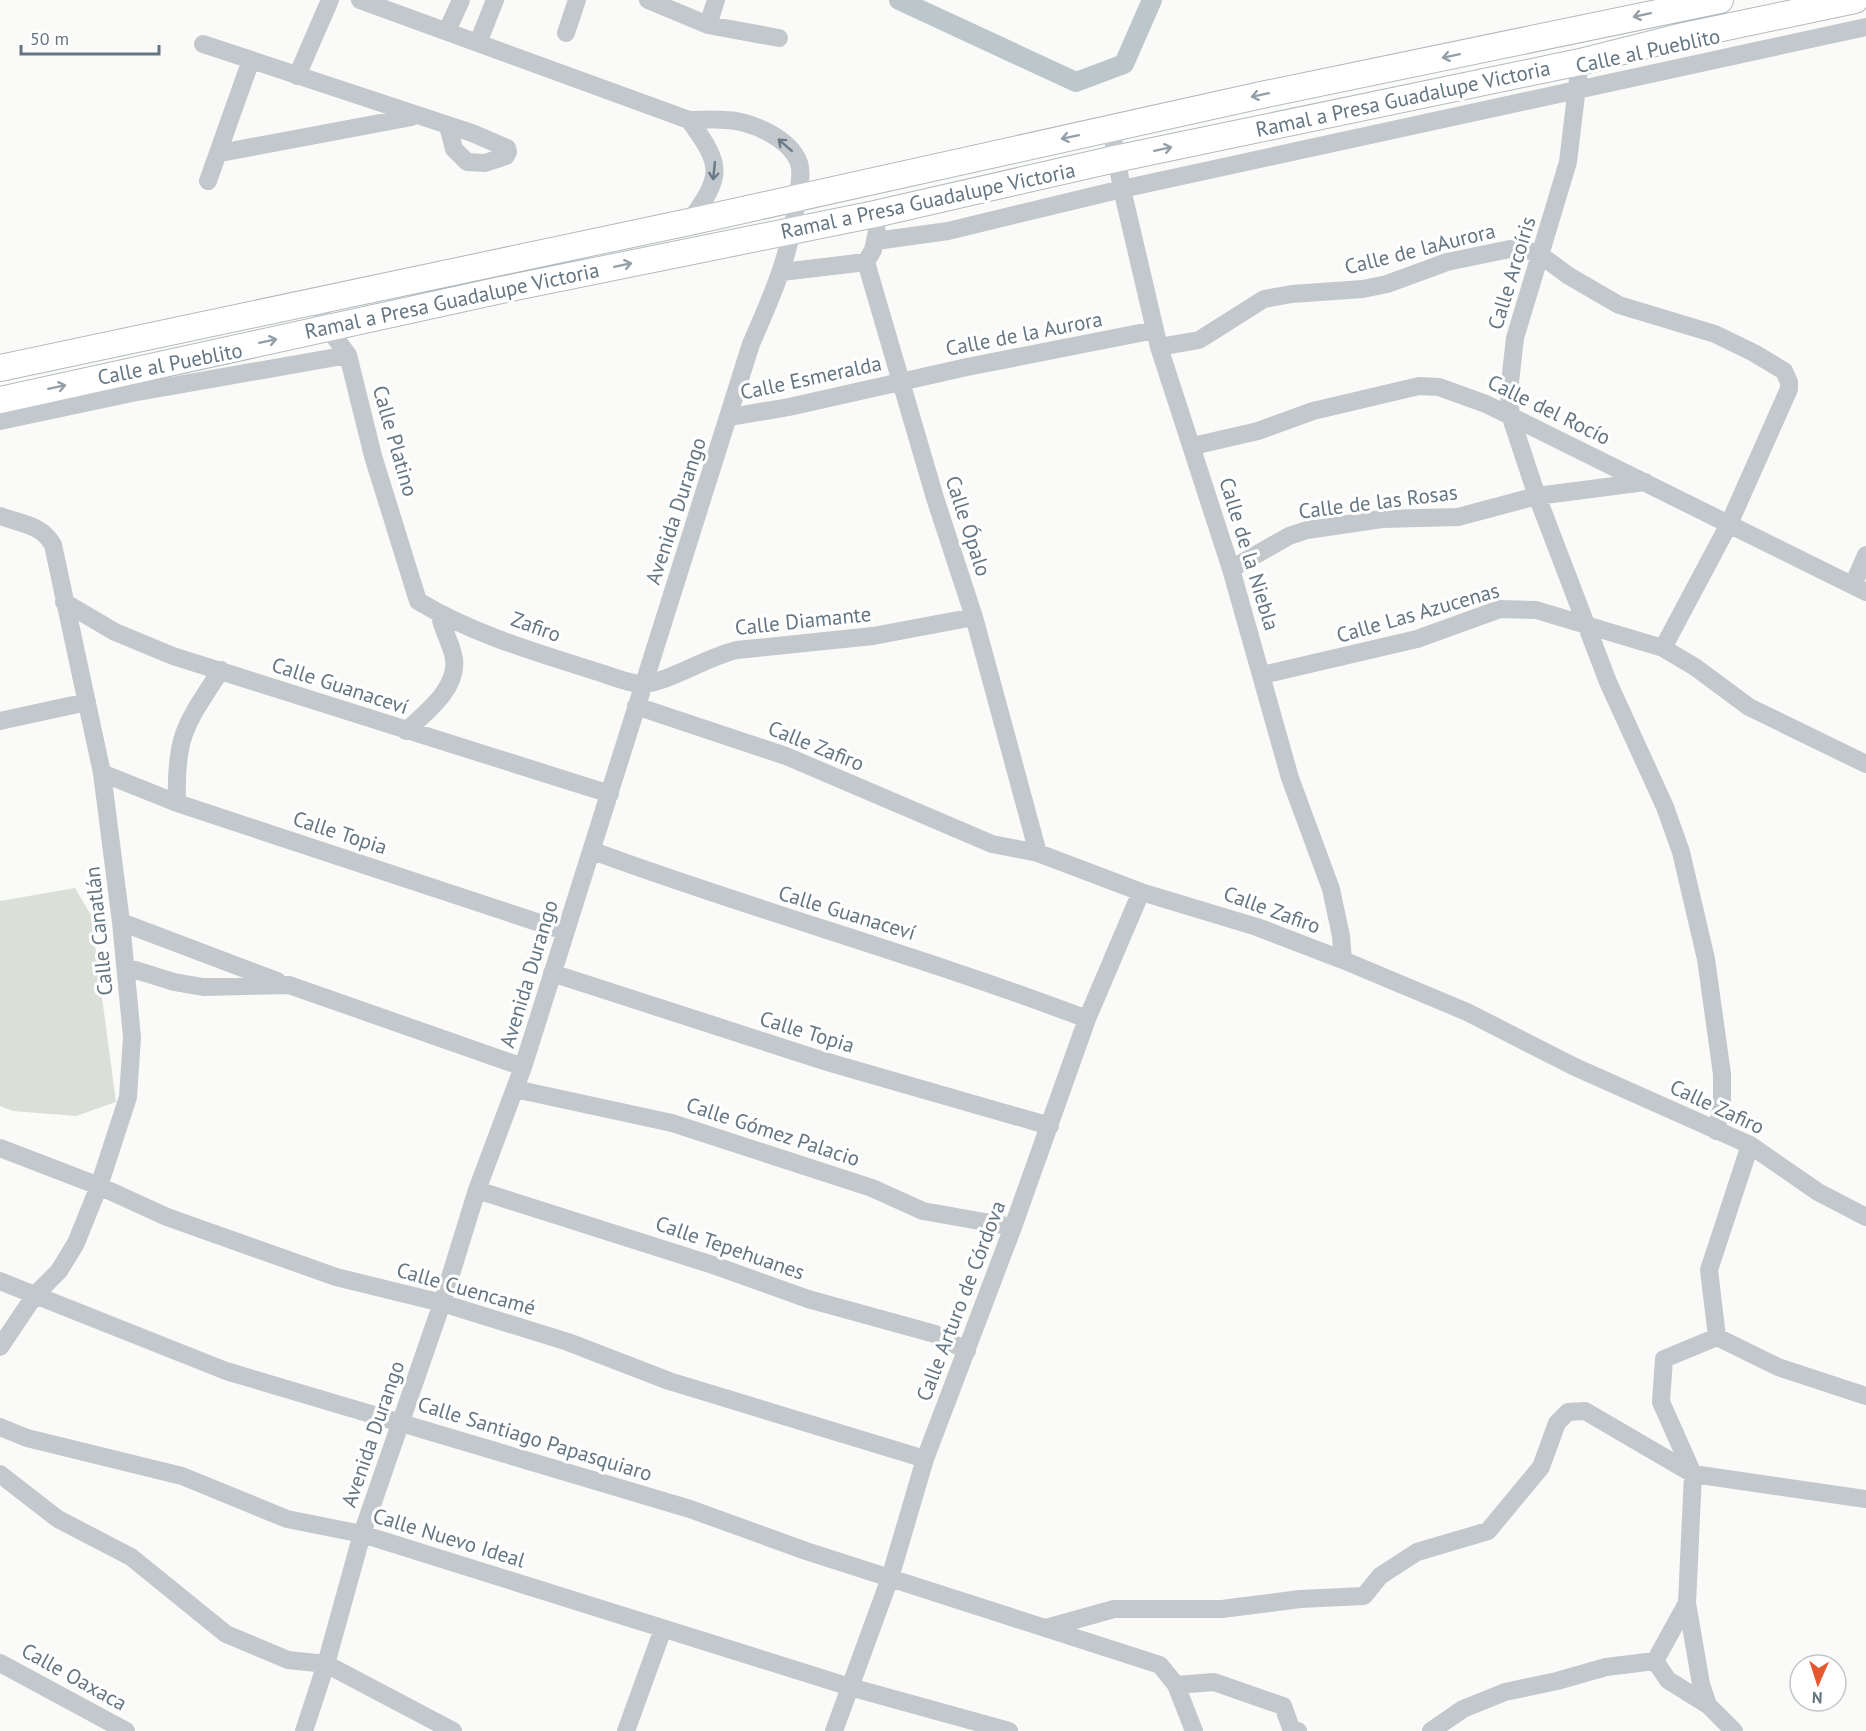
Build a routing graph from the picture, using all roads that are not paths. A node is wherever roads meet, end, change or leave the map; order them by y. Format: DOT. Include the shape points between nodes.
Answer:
graph roads {
  1 [pos="330,0"];
  2 [pos="360,0"];
  3 [pos="461,0"];
  4 [pos="495,0"];
  5 [pos="577,0"];
  6 [pos="648,0"];
  7 [pos="716,0"];
  8 [pos="1720,0"];
  9 [pos="1855,0"];
  10 [pos="708,25"];
  11 [pos="1866,27"];
  12 [pos="447,31"];
  13 [pos="566,33"];
  14 [pos="779,38"];
  15 [pos="478,43"];
  16 [pos="203,44"];
  17 [pos="251,60"];
  18 [pos="1580,62"];
  19 [pos="297,76"];
  20 [pos="1577,88"];
  21 [pos="1378,104"];
  22 [pos="416,116"];
  23 [pos="689,120"];
  24 [pos="448,126"];
  25 [pos="1111,128"];
  26 [pos="1384,133"];
  27 [pos="220,153"];
  28 [pos="1116,159"];
  29 [pos="208,181"];
  30 [pos="1122,189"];
  31 [pos="797,198"];
  32 [pos="875,214"];
  33 [pos="688,222"];
  34 [pos="794,230"];
  35 [pos="876,241"];
  36 [pos="1539,254"];
  37 [pos="866,262"];
  38 [pos="782,272"];
  39 [pos="316,300"];
  40 [pos="328,328"];
  41 [pos="1157,339"];
  42 [pos="348,355"];
  43 [pos="0,368"];
  44 [pos="902,382"];
  45 [pos="0,400"];
  46 [pos="730,417"];
  47 [pos="1511,418"];
  48 [pos="0,421"];
  49 [pos="1193,446"];
  50 [pos="1645,482"];
  51 [pos="1537,496"];
  52 [pos="0,516"];
  53 [pos="1729,524"];
  54 [pos="1866,555"];
  55 [pos="1231,568"];
  56 [pos="1859,588"];
  57 [pos="418,601"];
  58 [pos="64,602"];
  59 [pos="440,615"];
  60 [pos="974,617"];
  61 [pos="1586,624"];
  62 [pos="1663,648"];
  63 [pos="221,670"];
  64 [pos="1262,675"];
  65 [pos="642,684"];
  66 [pos="87,702"];
  67 [pos="636,706"];
  68 [pos="0,721"];
  69 [pos="406,731"];
  70 [pos="1866,764"];
  71 [pos="102,773"];
  72 [pos="610,794"];
  73 [pos="177,803"];
  74 [pos="592,851"];
  75 [pos="1038,853"];
  76 [pos="1141,892"];
  77 [pos="121,922"];
  78 [pos="564,932"];
  79 [pos="1343,960"];
  80 [pos="126,967"];
  81 [pos="552,973"];
  82 [pos="289,985"];
  83 [pos="1087,1019"];
  84 [pos="523,1066"];
  85 [pos="515,1089"];
  86 [pos="1050,1126"];
  87 [pos="1716,1131"];
  88 [pos="1750,1145"];
  89 [pos="0,1148"];
  90 [pos="99,1186"];
  91 [pos="477,1190"];
  92 [pos="1866,1217"];
  93 [pos="1013,1227"];
  94 [pos="0,1281"];
  95 [pos="35,1295"];
  96 [pos="442,1303"];
  97 [pos="1718,1337"];
  98 [pos="0,1347"];
  99 [pos="967,1351"];
  100 [pos="1866,1395"];
  101 [pos="402,1423"];
  102 [pos="0,1427"];
  103 [pos="925,1460"];
  104 [pos="0,1474"];
  105 [pos="1693,1474"];
  106 [pos="1866,1499"];
  107 [pos="362,1533"];
  108 [pos="890,1578"];
  109 [pos="1688,1603"];
  110 [pos="1046,1628"];
  111 [pos="663,1629"];
  112 [pos="1655,1661"];
  113 [pos="0,1663"];
  114 [pos="326,1664"];
  115 [pos="1176,1685"];
  116 [pos="850,1688"];
  117 [pos="1708,1706"];
  118 [pos="126,1731"];
  119 [pos="304,1731"];
  120 [pos="453,1731"];
  121 [pos="626,1731"];
  122 [pos="834,1731"];
  123 [pos="1009,1731"];
  124 [pos="1194,1731"];
  125 [pos="1298,1731"];
  126 [pos="1431,1731"];
  127 [pos="1734,1731"];
  1 -- 19 [label="street"];
  2 -- 12 [label="street"];
  3 -- 12 [label="street"];
  4 -- 15 [label="street"];
  5 -- 13 [label="street"];
  6 -- 10 [label="street"];
  7 -- 10 [label="street"];
  8 -- 25 [label="main road, Ramal a Presa Guadalupe Victoria, one-way"];
  9 -- 18 [label="main road, Ramal a Presa Guadalupe Victoria"];
  10 -- 14 [label="street"];
  11 -- 20 [label="street, Calle al Pueblito"];
  12 -- 15 [label="street"];
  15 -- 23 [label="street"];
  16 -- 17 [label="street"];
  17 -- 19 [label="street"];
  17 -- 27 [label="street"];
  18 -- 20 [label="street, Calle Arcoíris"];
  18 -- 21 [label="main road, Ramal a Presa Guadalupe Victoria"];
  19 -- 22 [label="street"];
  20 -- 26 [label="street, Calle al Pueblito"];
  20 -- 36 [label="street, Calle Arcoíris" via="1568,162"];
  21 -- 26 [label="street"];
  28 -- 21 [label="main road, Ramal a Presa Guadalupe Victoria, one-way"];
  22 -- 24 [label="street"];
  22 -- 27 [label="street"];
  31 -- 23 [label="street, Avenida Durango, one-way" via="799,163 781,140 728,120"];
  23 -- 33 [label="street, one-way" via="716,161 708,195"];
  25 -- 28 [label="street, Calle de la Niebla"];
  25 -- 31 [label="main road, Ramal a Presa Guadalupe Victoria, one-way"];
  26 -- 30 [label="street, Calle al Pueblito"];
  27 -- 29 [label="street"];
  28 -- 30 [label="street, Calle de la Niebla"];
  28 -- 32 [label="main road, Ramal a Presa Guadalupe Victoria"];
  30 -- 35 [label="street, Calle al Pueblito" via="948,231"];
  30 -- 41 [label="street, Calle de la Niebla"];
  31 -- 33 [label="main road, Ramal a Presa Guadalupe Victoria"];
  31 -- 34 [label="street, Avenida Durango"];
  32 -- 34 [label="main road, Ramal a Presa Guadalupe Victoria"];
  32 -- 35 [label="street"];
  33 -- 39 [label="main road, Ramal a Presa Guadalupe Victoria"];
  34 -- 38 [label="street, Avenida Durango"];
  40 -- 34 [label="main road, Ramal a Presa Guadalupe Victoria, one-way"];
  35 -- 37 [label="street"];
  36 -- 41 [label="street, Calle de laAurora" via="1510,249 1447,261 1387,284 1264,299 1199,339"];
  36 -- 47 [label="street, Calle Arcoíris" via="1512,357"];
  36 -- 53 [label="street, Calle de laAurora" via="1619,304 1715,334 1784,371 1789,388"];
  37 -- 38 [label="street"];
  37 -- 44 [label="street, Calle Ópalo"];
  38 -- 46 [label="street, Avenida Durango" via="751,344"];
  39 -- 40 [label="street, Calle Platino"];
  39 -- 43 [label="main road, Ramal a Presa Guadalupe Victoria"];
  40 -- 42 [label="street, Calle Platino"];
  45 -- 40 [label="main road, Ramal a Presa Guadalupe Victoria, one-way"];
  41 -- 44 [label="street, Calle de la Aurora"];
  41 -- 49 [label="street, Calle de la Niebla"];
  42 -- 48 [label="street, Calle al Pueblito"];
  42 -- 57 [label="street, Calle Platino" via="373,456"];
  44 -- 46 [label="street, Calle Esmeralda"];
  44 -- 60 [label="street, Calle Ópalo"];
  46 -- 65 [label="street, Avenida Durango"];
  47 -- 49 [label="street, Calle del Rocío" via="1463,394 1419,386 1313,411 1258,431"];
  47 -- 50 [label="street, Calle del Rocío"];
  47 -- 51 [label="street, Calle Arcoíris"];
  49 -- 55 [label="street, Calle de la Niebla"];
  50 -- 51 [label="street, Calle de las Rosas"];
  50 -- 53 [label="street, Calle del Rocío"];
  51 -- 55 [label="street, Calle de las Rosas" via="1458,517 1382,519 1307,530 1288,536"];
  51 -- 61 [label="street, Calle Arcoíris"];
  52 -- 58 [label="street, Calle Canatlán" via="46,533 53,545"];
  53 -- 56 [label="street, Calle del Rocío"];
  53 -- 62 [label="street"];
  54 -- 56 [label="street"];
  55 -- 64 [label="street, Calle de la Niebla"];
  57 -- 59 [label="street, Zafiro"];
  58 -- 63 [label="street, Calle Guanaceví" via="141,644"];
  58 -- 66 [label="street, Calle Canatlán"];
  59 -- 65 [label="street, Zafiro" via="577,665"];
  59 -- 69 [label="street" via="454,659 453,676 430,709"];
  60 -- 65 [label="street, Calle Diamante" via="873,636 737,650"];
  60 -- 75 [label="street, Calle Ópalo"];
  61 -- 62 [label="street, Calle Las Azucenas"];
  61 -- 64 [label="street, Calle Las Azucenas" via="1536,610 1500,609 1417,639"];
  61 -- 87 [label="street, Calle Arcoíris" via="1665,807 1688,879 1706,958 1722,1074 1722,1106"];
  62 -- 70 [label="street, Calle Las Azucenas" via="1749,706"];
  63 -- 69 [label="street, Calle Guanaceví"];
  63 -- 73 [label="street" via="184,728 176,770"];
  64 -- 79 [label="street, Calle de la Niebla" via="1290,778 1331,889"];
  65 -- 67 [label="street, Avenida Durango"];
  66 -- 68 [label="street"];
  66 -- 71 [label="street, Calle Canatlán"];
  67 -- 72 [label="street, Avenida Durango"];
  67 -- 75 [label="street, Calle Zafiro" via="786,756 992,844"];
  69 -- 72 [label="street, Calle Guanaceví"];
  71 -- 73 [label="street, Calle Topia"];
  71 -- 77 [label="street, Calle Canatlán"];
  72 -- 74 [label="street, Avenida Durango"];
  73 -- 78 [label="street, Calle Topia"];
  74 -- 78 [label="street, Avenida Durango"];
  74 -- 83 [label="street, Calle Guanaceví"];
  75 -- 76 [label="street, Calle Zafiro"];
  76 -- 79 [label="street, Calle Zafiro" via="1257,927"];
  76 -- 83 [label="street, Calle Arturo de Córdova"];
  77 -- 80 [label="street, Calle Canatlán"];
  77 -- 82 [label="street"];
  78 -- 81 [label="street, Avenida Durango"];
  79 -- 87 [label="street, Calle Zafiro" via="1467,1012 1575,1067"];
  80 -- 82 [label="street" via="203,987"];
  80 -- 90 [label="street, Calle Canatlán" via="132,1036 128,1097"];
  81 -- 84 [label="street, Avenida Durango"];
  81 -- 86 [label="street, Calle Topia" via="824,1062"];
  82 -- 84 [label="street"];
  83 -- 86 [label="street, Calle Arturo de Córdova"];
  84 -- 85 [label="street, Avenida Durango"];
  85 -- 91 [label="street, Avenida Durango"];
  85 -- 93 [label="street, Calle Gómez Palacio" via="672,1123 872,1188 923,1211"];
  86 -- 93 [label="street, Calle Arturo de Córdova"];
  87 -- 88 [label="street, Calle Zafiro"];
  88 -- 92 [label="street, Calle Zafiro" via="1818,1192"];
  88 -- 97 [label="street" via="1709,1270"];
  89 -- 90 [label="street, Calle Cuencamé"];
  90 -- 95 [label="street, Calle Canatlán" via="76,1243 59,1271"];
  90 -- 96 [label="street, Calle Cuencamé" via="167,1217 336,1277"];
  91 -- 96 [label="street, Avenida Durango"];
  91 -- 99 [label="street, Calle Tepehuanes" via="808,1299 934,1334"];
  93 -- 99 [label="street, Calle Arturo de Córdova"];
  94 -- 95 [label="street, Calle Santiago Papasquiaro"];
  95 -- 98 [label="street, Calle Canatlán"];
  95 -- 101 [label="street, Calle Santiago Papasquiaro" via="226,1371"];
  96 -- 101 [label="street, Avenida Durango"];
  96 -- 103 [label="street, Calle Cuencamé" via="590,1348 669,1382"];
  97 -- 100 [label="street" via="1778,1367"];
  97 -- 105 [label="street" via="1664,1359 1661,1402"];
  99 -- 103 [label="street, Calle Arturo de Córdova"];
  101 -- 107 [label="street, Avenida Durango"];
  101 -- 108 [label="street, Calle Santiago Papasquiaro" via="690,1509"];
  102 -- 107 [label="street, Calle Nuevo Ideal" via="27,1438 182,1476 287,1519"];
  103 -- 108 [label="street, Calle Arturo de Córdova"];
  104 -- 114 [label="street" via="58,1519 131,1557 226,1634 288,1660"];
  105 -- 106 [label="street"];
  105 -- 109 [label="street"];
  105 -- 110 [label="street" via="1585,1411 1568,1412 1557,1423 1541,1467 1488,1531 1417,1552 1380,1576 1364,1596 1222,1609 1113,1609"];
  107 -- 111 [label="street, Calle Nuevo Ideal"];
  107 -- 114 [label="street, Avenida Durango"];
  108 -- 110 [label="street, Calle Santiago Papasquiaro"];
  108 -- 116 [label="street, Calle Arturo de Córdova"];
  109 -- 112 [label="street"];
  109 -- 117 [label="street"];
  110 -- 115 [label="street, Calle Santiago Papasquiaro" via="1160,1665"];
  111 -- 116 [label="street, Calle Nuevo Ideal"];
  111 -- 121 [label="street"];
  112 -- 117 [label="street" via="1668,1680"];
  112 -- 126 [label="street" via="1606,1667 1505,1692 1463,1710"];
  113 -- 118 [label="street, Calle Oaxaca"];
  114 -- 119 [label="street, Avenida Durango"];
  114 -- 120 [label="street"];
  115 -- 124 [label="street"];
  115 -- 125 [label="street" via="1214,1682 1283,1706 1291,1728"];
  116 -- 122 [label="street, Calle Arturo de Córdova"];
  116 -- 123 [label="street, Calle Nuevo Ideal"];
  117 -- 127 [label="street"];
}
